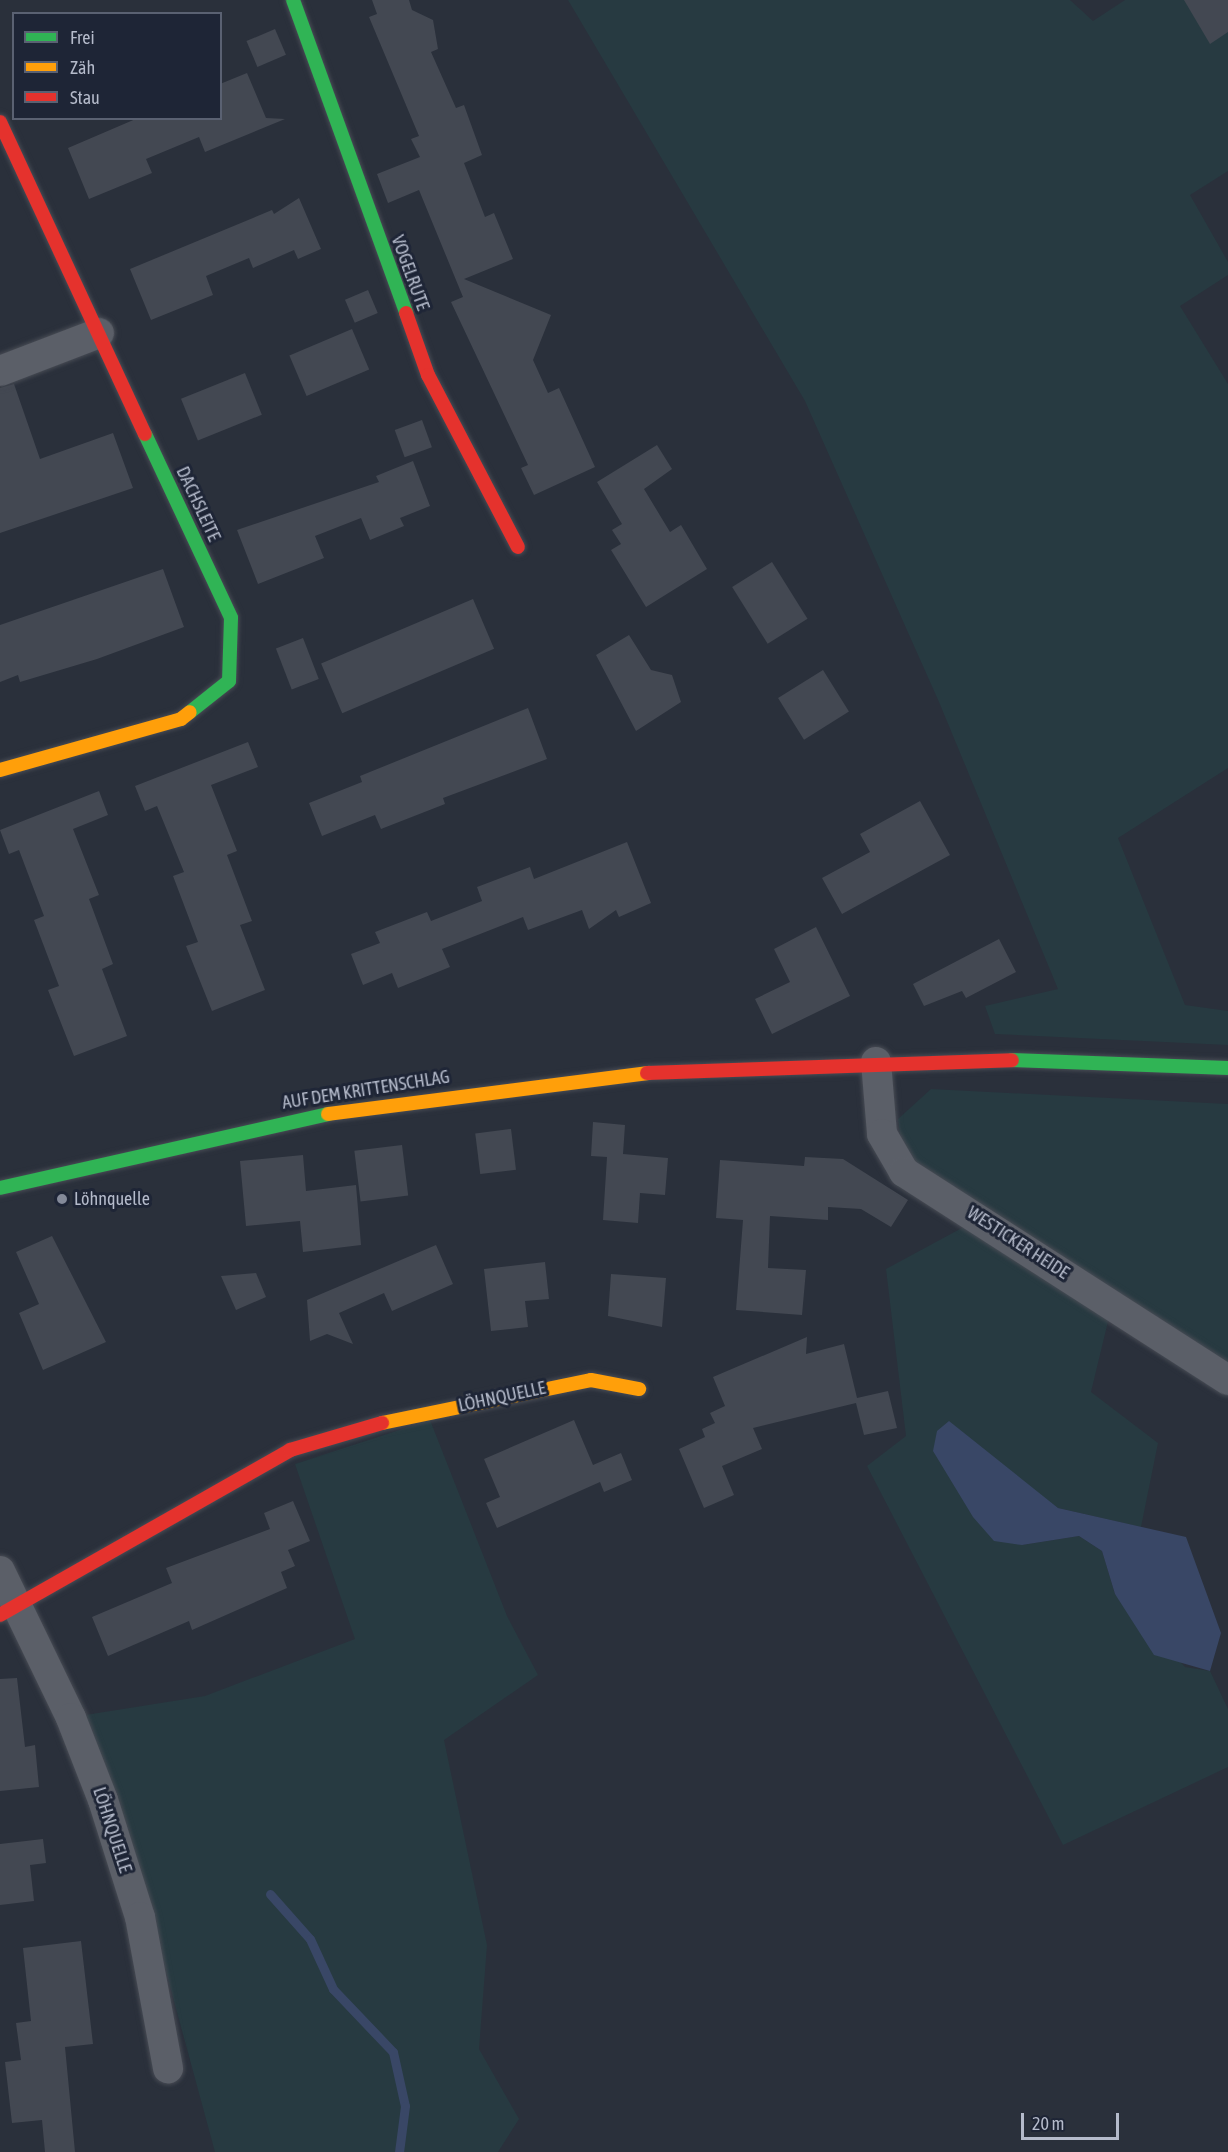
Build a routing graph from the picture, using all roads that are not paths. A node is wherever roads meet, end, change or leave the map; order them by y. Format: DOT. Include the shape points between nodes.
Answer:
graph roads {
  1 [pos="293,0"];
  2 [pos="0,122"];
  3 [pos="99,333"];
  4 [pos="0,371"];
  5 [pos="518,548"];
  6 [pos="0,770"];
  7 [pos="876,1062"];
  8 [pos="1228,1068"];
  9 [pos="0,1188"];
  10 [pos="1228,1380"];
  11 [pos="639,1389"];
  12 [pos="0,1571"];
  13 [pos="8,1610"];
  14 [pos="168,2068"];
  1 -- 5 [label="street, VOGELRUTE" via="428,375"];
  2 -- 3 [label="street, DACHSLEITE"];
  3 -- 4 [label="street"];
  3 -- 6 [label="street, DACHSLEITE" via="231,618 229,681 181,719"];
  7 -- 8 [label="street" via="994,1059"];
  7 -- 9 [label="street, AUF DEM KRITTENSCHLAG" via="745,1066 484,1091 300,1118"];
  7 -- 10 [label="street, WESTICKER HEIDE" via="882,1134 904,1172"];
  11 -- 13 [label="street, LÖHNQUELLE" via="591,1380 527,1390 359,1428 290,1450"];
  12 -- 13 [label="street, LÖHNQUELLE"];
  13 -- 14 [label="street, LÖHNQUELLE" via="71,1718 103,1800 140,1917"];
}
